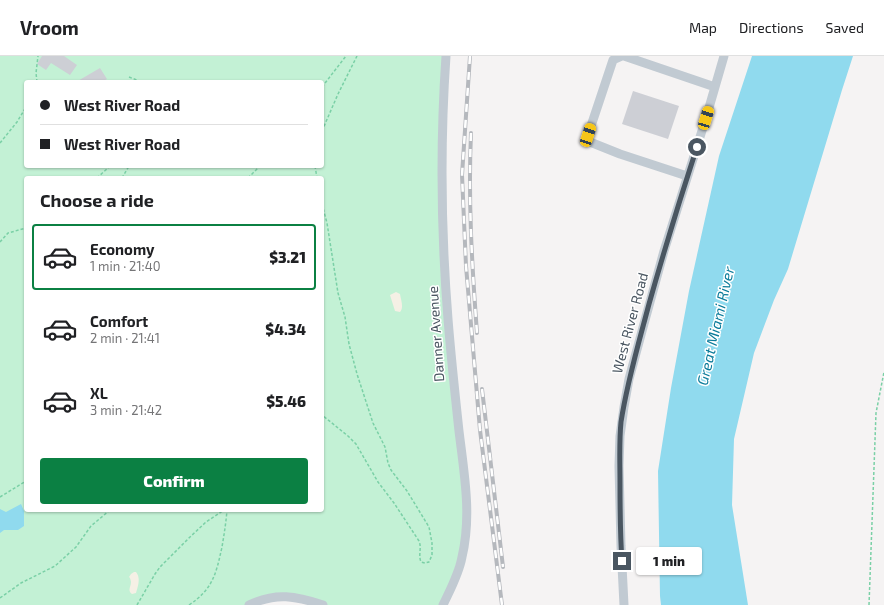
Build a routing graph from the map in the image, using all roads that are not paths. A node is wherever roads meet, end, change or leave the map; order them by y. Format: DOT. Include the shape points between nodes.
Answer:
graph roads {
  1 [pos="446,56"];
  2 [pos="623,56"];
  3 [pos="724,56"];
  4 [pos="715,87"];
  5 [pos="687,176"];
  6 [pos="249,605"];
  7 [pos="324,605"];
  8 [pos="443,605"];
  9 [pos="624,605"];
  1 -- 8 [label="street, Danner Avenue" via="442,166 443,224 453,384 467,515 466,539 460,566"];
  2 -- 4 [label="street"];
  2 -- 5 [label="street" via="613,60 588,135 590,142"];
  3 -- 4 [label="street, West River Road"];
  4 -- 5 [label="street, West River Road"];
  5 -- 9 [label="street, West River Road" via="642,330 622,422 619,451"];
  6 -- 7 [label="street" via="268,598 289,596"];
}
